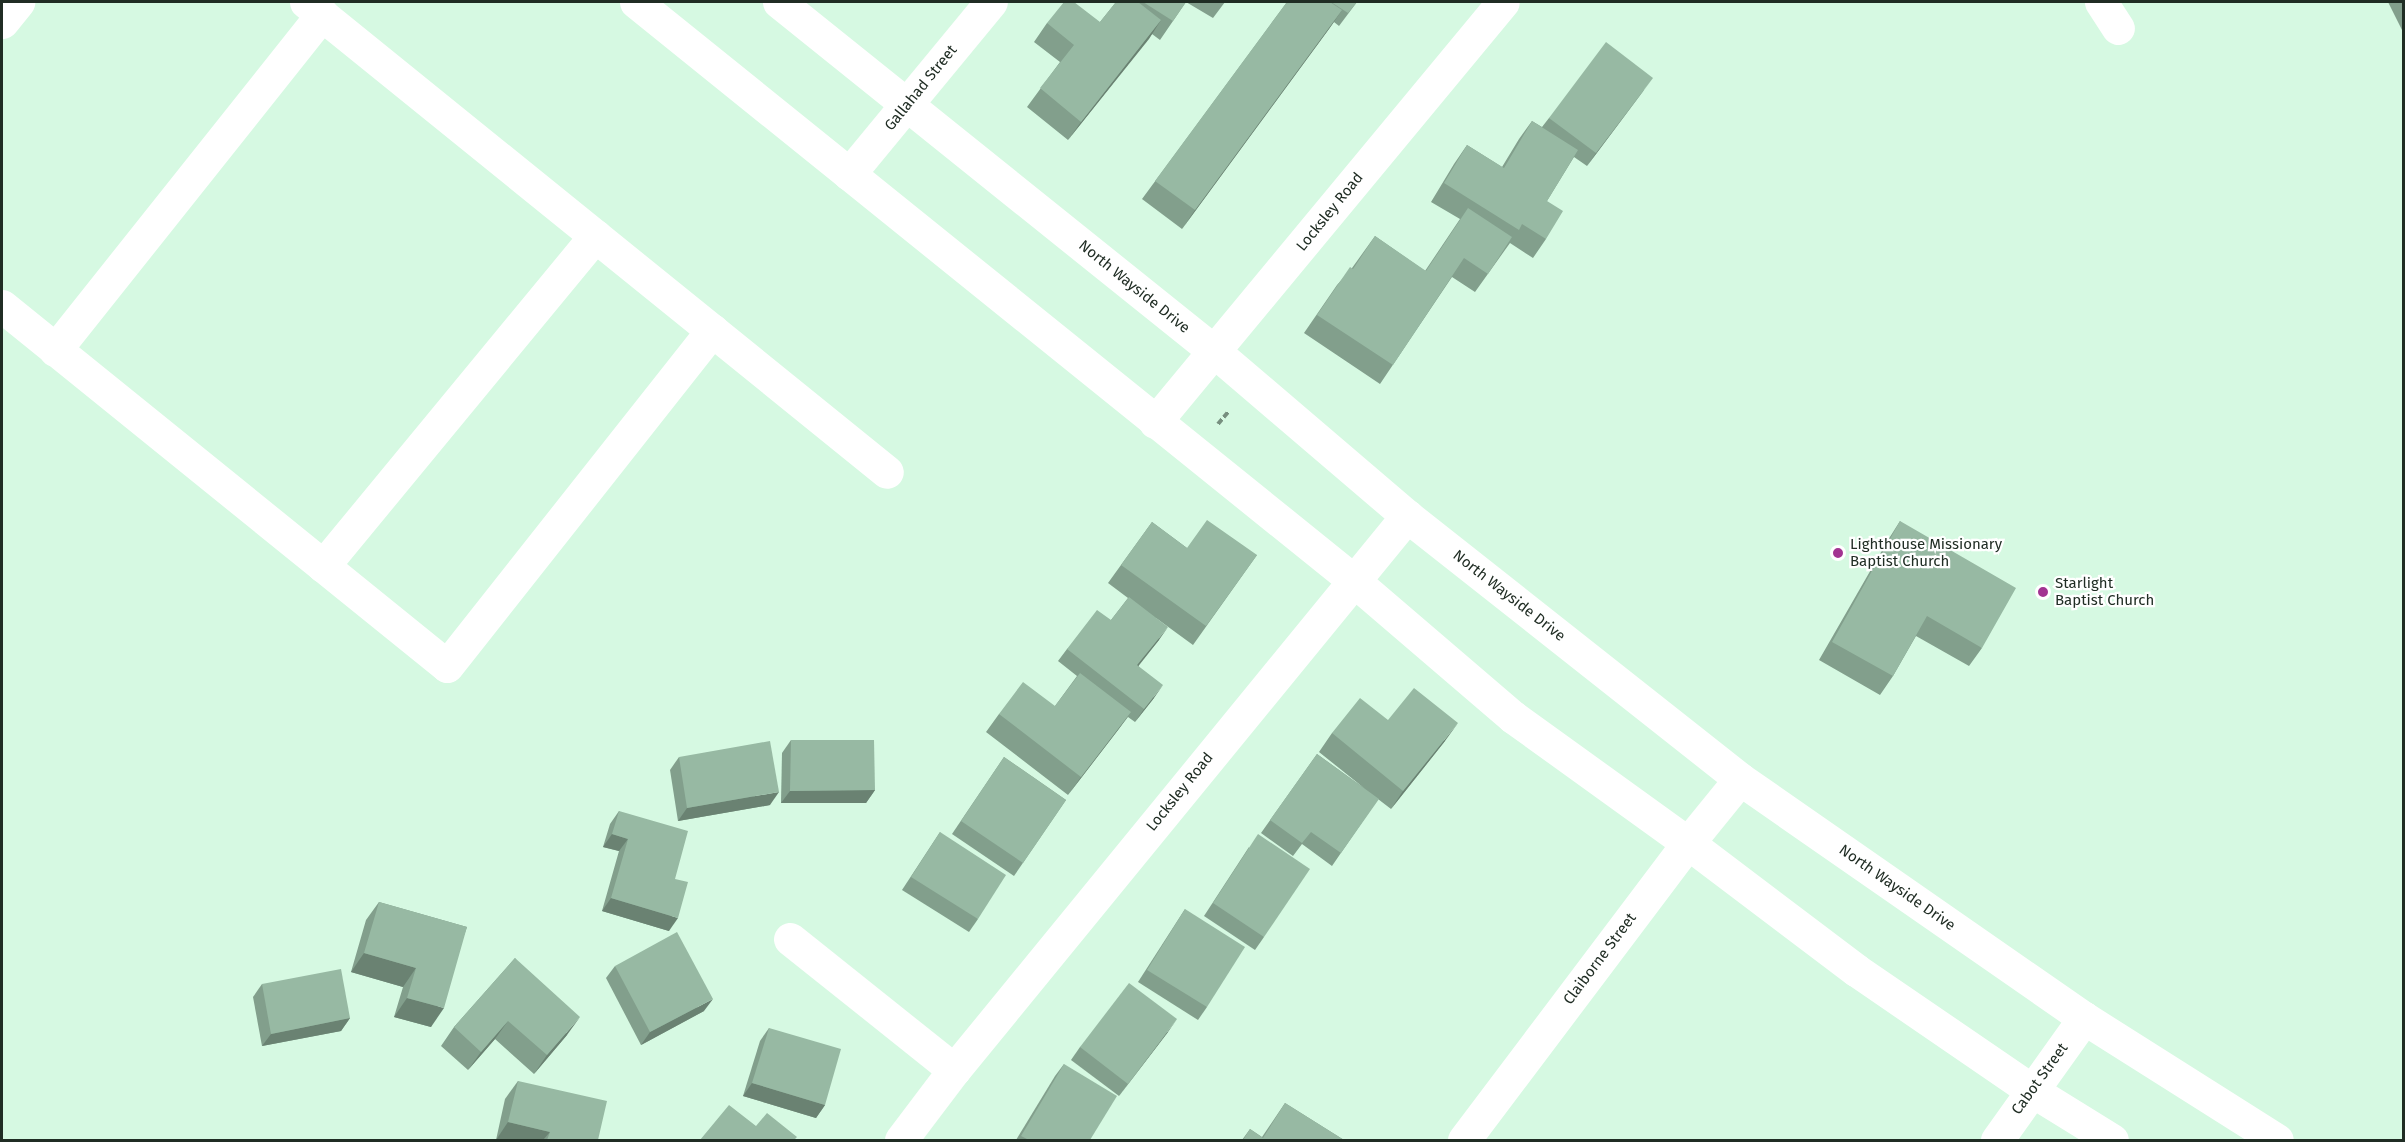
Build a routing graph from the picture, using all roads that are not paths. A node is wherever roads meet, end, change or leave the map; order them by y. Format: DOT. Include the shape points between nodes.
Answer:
graph roads {
  1 [pos="18,2"];
  2 [pos="636,2"];
  3 [pos="779,2"];
  4 [pos="991,2"];
  5 [pos="1503,2"];
  6 [pos="314,8"];
  7 [pos="2,22"];
  8 [pos="909,105"];
  9 [pos="849,174"];
  10 [pos="595,236"];
  11 [pos="2,306"];
  12 [pos="712,330"];
  13 [pos="55,350"];
  14 [pos="1215,352"];
  15 [pos="1155,422"];
  16 [pos="887,472"];
  17 [pos="1407,516"];
  18 [pos="323,566"];
  19 [pos="1353,580"];
  20 [pos="1740,779"];
  21 [pos="1688,843"];
  22 [pos="790,939"];
  23 [pos="2084,1018"];
  24 [pos="954,1070"];
  25 [pos="2031,1090"];
  26 [pos="901,1140"];
  27 [pos="1464,1140"];
  28 [pos="1997,1140"];
  29 [pos="2112,1140"];
  30 [pos="2277,1140"];
  1 -- 7 [label="street"];
  2 -- 9 [label="street"];
  3 -- 8 [label="street, North Wayside Drive"];
  4 -- 8 [label="street, Gallahad Street"];
  5 -- 14 [label="street, Locksley Road"];
  6 -- 10 [label="street"];
  6 -- 13 [label="street"];
  8 -- 9 [label="street, Gallahad Street"];
  8 -- 14 [label="street, North Wayside Drive"];
  9 -- 15 [label="street"];
  10 -- 12 [label="street"];
  10 -- 18 [label="street"];
  11 -- 13 [label="street"];
  12 -- 16 [label="street"];
  12 -- 18 [label="street" via="447,666"];
  13 -- 18 [label="street"];
  14 -- 15 [label="street, Locksley Road"];
  14 -- 17 [label="street, North Wayside Drive"];
  15 -- 19 [label="street"];
  17 -- 19 [label="street, Locksley Road"];
  17 -- 20 [label="street, North Wayside Drive"];
  19 -- 21 [label="street" via="1513,717"];
  19 -- 24 [label="street, Locksley Road"];
  20 -- 21 [label="street, Claiborne Street"];
  20 -- 23 [label="street, North Wayside Drive"];
  21 -- 25 [label="street" via="1856,970"];
  21 -- 27 [label="street, Claiborne Street"];
  22 -- 24 [label="street"];
  23 -- 25 [label="street, Cabot Street"];
  23 -- 30 [label="street, North Wayside Drive"];
  24 -- 26 [label="street, Locksley Road"];
  25 -- 28 [label="street, Cabot Street"];
  25 -- 29 [label="street"];
}
